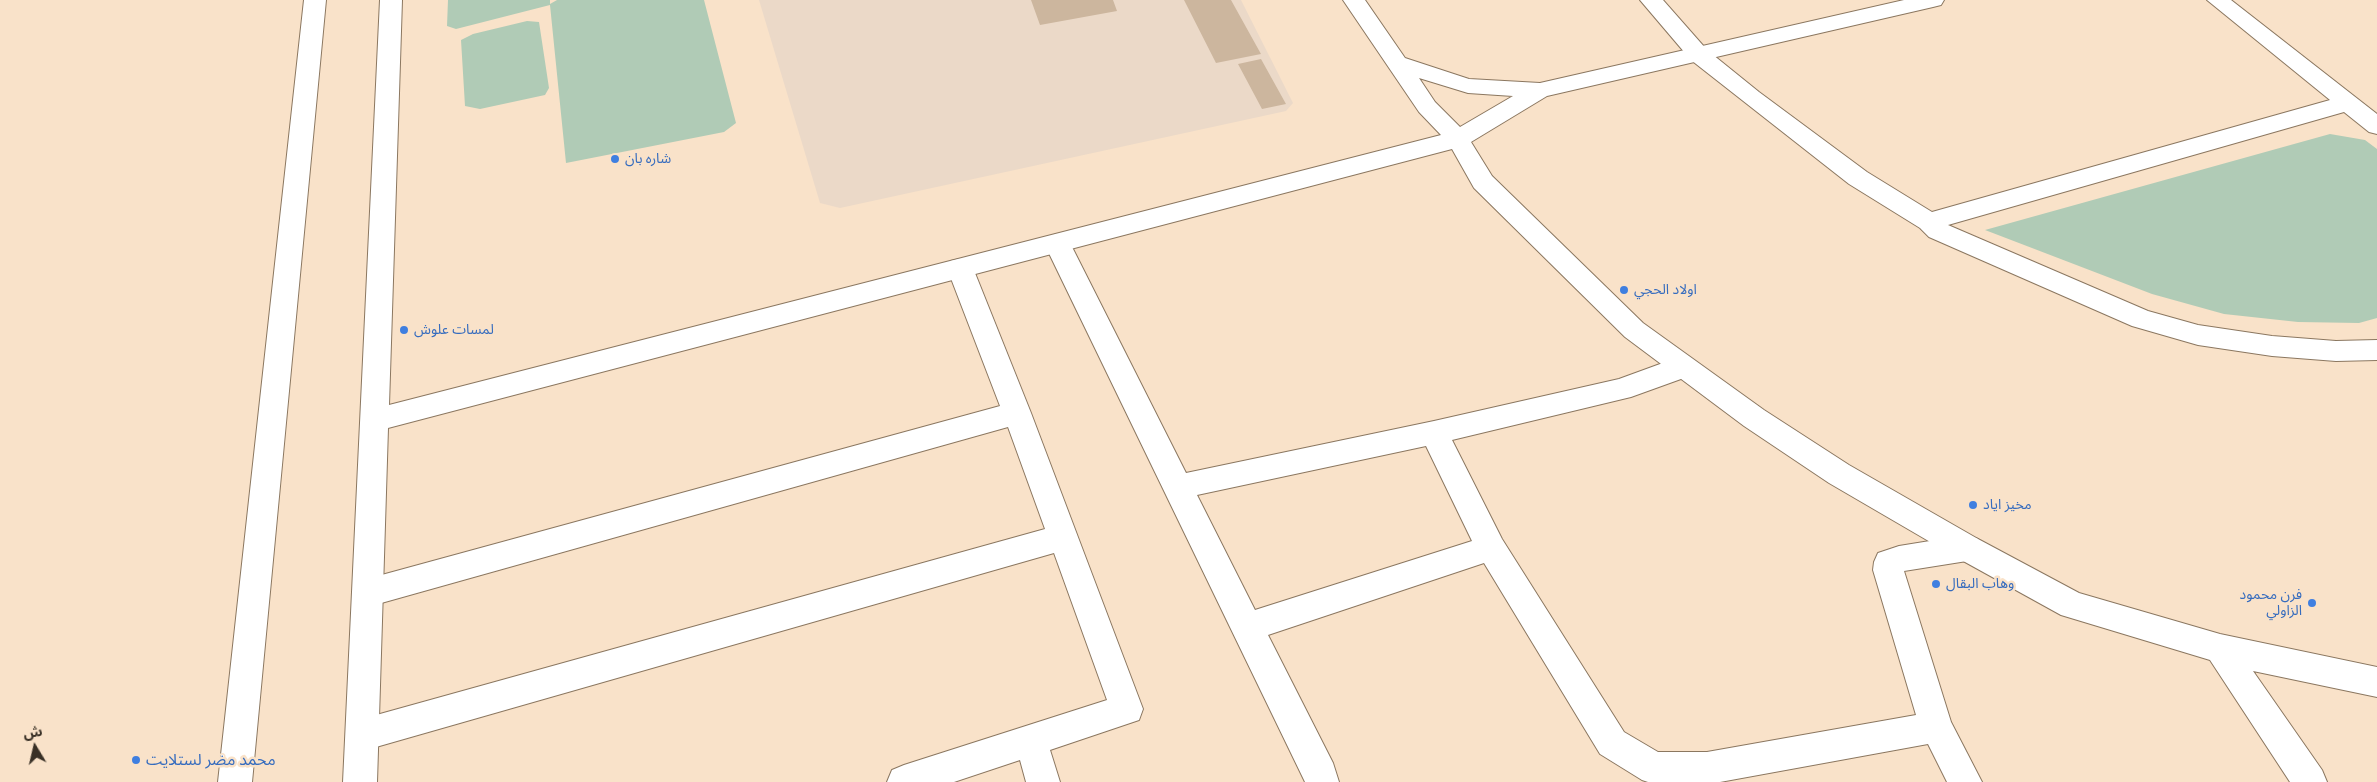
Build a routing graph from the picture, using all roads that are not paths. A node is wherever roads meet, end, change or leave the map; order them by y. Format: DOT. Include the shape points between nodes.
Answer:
graph roads {
  1 [pos="315,0"];
  2 [pos="391,0"];
  3 [pos="1354,0"];
  4 [pos="1651,0"];
  5 [pos="1933,0"];
  6 [pos="2218,0"];
  7 [pos="1700,54"];
  8 [pos="1396,62"];
  9 [pos="1540,90"];
  10 [pos="2347,103"];
  11 [pos="2377,126"];
  12 [pos="1458,139"];
  13 [pos="1929,222"];
  14 [pos="1056,243"];
  15 [pos="960,268"];
  16 [pos="2377,350"];
  17 [pos="1682,367"];
  18 [pos="1017,413"];
  19 [pos="374,420"];
  20 [pos="1434,433"];
  21 [pos="1178,487"];
  22 [pos="1063,537"];
  23 [pos="1490,548"];
  24 [pos="1966,548"];
  25 [pos="368,594"];
  26 [pos="1248,627"];
  27 [pos="2220,649"];
  28 [pos="2377,682"];
  29 [pos="1936,727"];
  30 [pos="362,735"];
  31 [pos="1031,740"];
  32 [pos="235,782"];
  33 [pos="360,782"];
  34 [pos="904,782"];
  35 [pos="1043,782"];
  36 [pos="1322,782"];
  37 [pos="1965,782"];
  38 [pos="2310,782"];
  1 -- 32 [label="street"];
  2 -- 19 [label="street"];
  3 -- 8 [label="street"];
  4 -- 7 [label="street"];
  5 -- 7 [label="street"];
  6 -- 10 [label="street"];
  7 -- 9 [label="street"];
  7 -- 13 [label="street" via="1858,178"];
  8 -- 9 [label="street" via="1468,86"];
  8 -- 12 [label="street" via="1427,107"];
  9 -- 12 [label="street"];
  10 -- 11 [label="street"];
  10 -- 13 [label="street"];
  12 -- 14 [label="street"];
  12 -- 17 [label="street" via="1483,182 1634,330"];
  13 -- 16 [label="street" via="1938,231 2141,320 2198,334 2272,346 2336,351"];
  14 -- 15 [label="street"];
  14 -- 21 [label="street"];
  15 -- 18 [label="street"];
  15 -- 19 [label="street"];
  17 -- 20 [label="street" via="1621,389"];
  17 -- 24 [label="street" via="1839,474"];
  18 -- 22 [label="street"];
  18 -- 25 [label="street"];
  19 -- 25 [label="street"];
  20 -- 21 [label="street"];
  20 -- 23 [label="street"];
  21 -- 26 [label="street"];
  22 -- 30 [label="street"];
  22 -- 31 [label="street" via="1127,710"];
  23 -- 26 [label="street"];
  23 -- 29 [label="street" via="1612,743 1654,768 1708,768"];
  24 -- 27 [label="street" via="2072,605"];
  24 -- 29 [label="street" via="1889,562 1888,570"];
  25 -- 30 [label="street"];
  26 -- 36 [label="street"];
  27 -- 28 [label="street"];
  27 -- 38 [label="street"];
  29 -- 37 [label="street"];
  30 -- 33 [label="street"];
  31 -- 34 [label="street"];
  31 -- 35 [label="street"];
}
